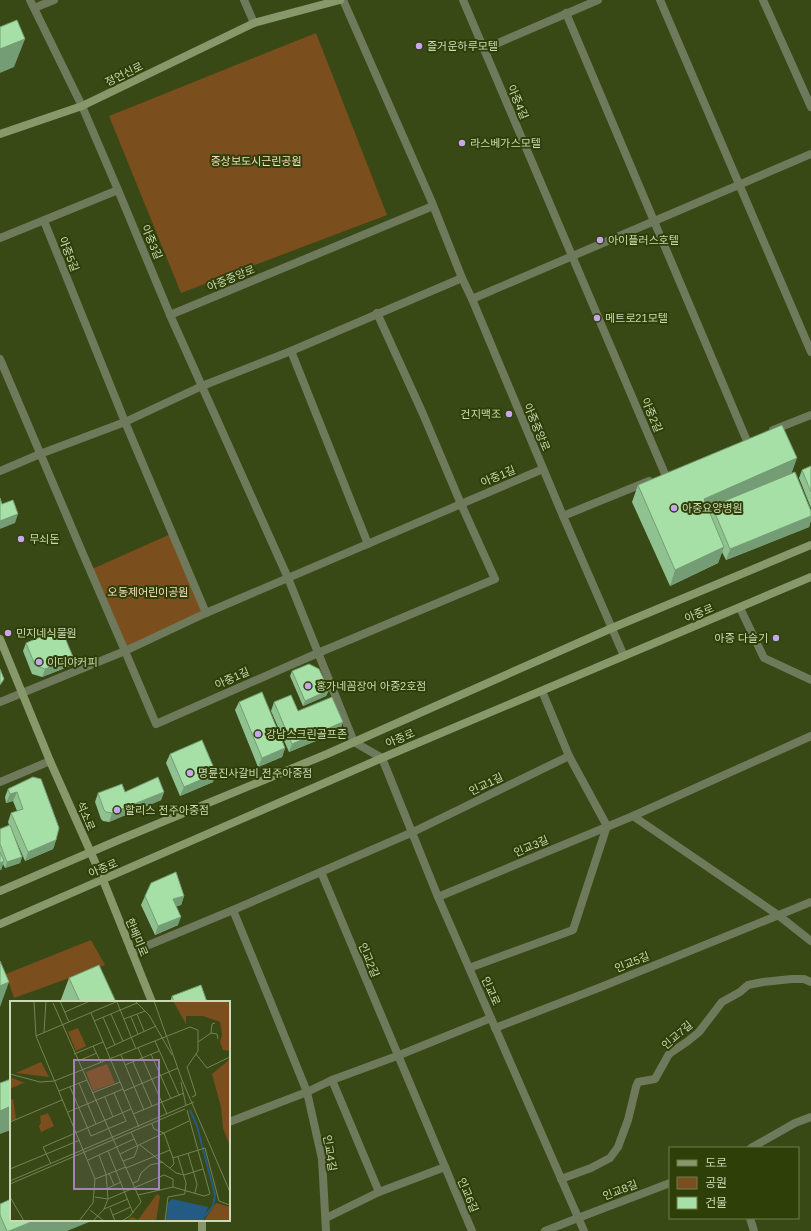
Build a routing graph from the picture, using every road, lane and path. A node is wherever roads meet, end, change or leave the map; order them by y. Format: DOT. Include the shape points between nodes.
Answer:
graph roads {
  1 [pos="30,0"];
  2 [pos="54,0"];
  3 [pos="244,0"];
  4 [pos="340,0"];
  5 [pos="343,0"];
  6 [pos="463,0"];
  7 [pos="598,0"];
  8 [pos="660,0"];
  9 [pos="762,0"];
  10 [pos="34,8"];
  11 [pos="566,14"];
  12 [pos="254,23"];
  13 [pos="484,49"];
  14 [pos="82,106"];
  15 [pos="811,107"];
  16 [pos="0,134"];
  17 [pos="811,154"];
  18 [pos="739,184"];
  19 [pos="118,190"];
  20 [pos="433,206"];
  21 [pos="44,221"];
  22 [pos="654,221"];
  23 [pos="0,238"];
  24 [pos="572,256"];
  25 [pos="462,278"];
  26 [pos="472,299"];
  27 [pos="378,313"];
  28 [pos="170,315"];
  29 [pos="291,351"];
  30 [pos="811,352"];
  31 [pos="0,359"];
  32 [pos="618,364"];
  33 [pos="202,386"];
  34 [pos="811,415"];
  35 [pos="125,422"];
  36 [pos="768,432"];
  37 [pos="747,441"];
  38 [pos="40,454"];
  39 [pos="543,469"];
  40 [pos="0,471"];
  41 [pos="461,504"];
  42 [pos="562,516"];
  43 [pos="368,544"];
  44 [pos="811,545"];
  45 [pos="811,577"];
  46 [pos="288,578"];
  47 [pos="740,608"];
  48 [pos="206,613"];
  49 [pos="612,628"];
  50 [pos="0,639"];
  51 [pos="126,650"];
  52 [pos="318,653"];
  53 [pos="624,656"];
  54 [pos="811,680"];
  55 [pos="542,691"];
  56 [pos="22,693"];
  57 [pos="0,702"];
  58 [pos="811,736"];
  59 [pos="354,742"];
  60 [pos="569,756"];
  61 [pos="382,758"];
  62 [pos="50,760"];
  63 [pos="0,782"];
  64 [pos="633,816"];
  65 [pos="607,826"];
  66 [pos="413,832"];
  67 [pos="90,852"];
  68 [pos="321,872"];
  69 [pos="103,880"];
  70 [pos="0,891"];
  71 [pos="438,897"];
  72 [pos="811,902"];
  73 [pos="233,910"];
  74 [pos="778,915"];
  75 [pos="0,924"];
  76 [pos="811,941"];
  77 [pos="132,952"];
  78 [pos="469,968"];
  79 [pos="811,982"];
  80 [pos="152,1001"];
  81 [pos="491,1018"];
  82 [pos="495,1028"];
  83 [pos="397,1056"];
  84 [pos="332,1080"];
  85 [pos="307,1092"];
  86 [pos="811,1117"];
  87 [pos="230,1122"];
  88 [pos="753,1147"];
  89 [pos="445,1167"];
  90 [pos="561,1179"];
  91 [pos="669,1183"];
  92 [pos="379,1192"];
  93 [pos="326,1218"];
  94 [pos="578,1218"];
  95 [pos="750,1219"];
  96 [pos="326,1231"];
  97 [pos="472,1231"];
  98 [pos="546,1231"];
  99 [pos="584,1231"];
  100 [pos="754,1231"];
  1 -- 10 [label="street, 아중3길"];
  2 -- 10 [label="street"];
  3 -- 12 [label="street"];
  4 -- 12 [label="street, 정언신로"];
  5 -- 20 [label="street, 아중중앙로"];
  6 -- 13 [label="street, 아중4길"];
  7 -- 11 [label="street"];
  8 -- 18 [label="street"];
  9 -- 15 [label="street"];
  10 -- 14 [label="street, 아중3길"];
  11 -- 13 [label="street"];
  11 -- 22 [label="street"];
  12 -- 14 [label="street, 정언신로"];
  13 -- 24 [label="street, 아중4길"];
  14 -- 16 [label="street, 정언신로"];
  14 -- 19 [label="street, 아중3길"];
  17 -- 18 [label="street"];
  18 -- 22 [label="street"];
  18 -- 30 [label="street"];
  19 -- 21 [label="street"];
  19 -- 28 [label="street, 아중3길"];
  20 -- 25 [label="street, 아중중앙로"];
  20 -- 28 [label="street, 아중중앙로"];
  21 -- 23 [label="street"];
  21 -- 35 [label="street, 아중5길"];
  22 -- 24 [label="street"];
  22 -- 37 [label="street"];
  24 -- 26 [label="street"];
  24 -- 32 [label="street, 아중4길"];
  25 -- 26 [label="street, 아중중앙로"];
  25 -- 27 [label="street"];
  26 -- 39 [label="street, 아중중앙로"];
  27 -- 29 [label="street"];
  27 -- 41 [label="street"];
  28 -- 33 [label="street, 아중3길"];
  29 -- 33 [label="street"];
  29 -- 43 [label="street"];
  31 -- 38 [label="street"];
  32 -- 42 [label="street, 아중2길" via="668,473"];
  33 -- 35 [label="street"];
  33 -- 46 [label="street, 아중3길"];
  34 -- 36 [label="street"];
  35 -- 38 [label="street"];
  35 -- 48 [label="street"];
  38 -- 40 [label="street"];
  38 -- 51 [label="street, 아중1길"];
  39 -- 41 [label="street, 아중1길"];
  39 -- 42 [label="street, 아중중앙로"];
  41 -- 43 [label="street, 아중1길"];
  41 -- 52 [label="street" via="495,579"];
  42 -- 49 [label="street, 아중중앙로"];
  43 -- 46 [label="street, 아중1길"];
  44 -- 49 [label="street, 아중로"];
  45 -- 47 [label="street, 아중로"];
  46 -- 48 [label="street, 아중1길"];
  46 -- 52 [label="street"];
  47 -- 53 [label="street, 아중로"];
  47 -- 54 [label="street" via="764,658"];
  48 -- 51 [label="street, 아중1길"];
  49 -- 53 [label="street, 아중중앙로"];
  49 -- 59 [label="street, 아중로"];
  50 -- 56 [label="street, 석소로"];
  51 -- 52 [label="street, 아중1길" via="156,724"];
  51 -- 56 [label="street, 아중1길"];
  52 -- 59 [label="street"];
  53 -- 55 [label="street, 아중로"];
  55 -- 60 [label="street"];
  55 -- 61 [label="street, 아중로"];
  56 -- 57 [label="street"];
  56 -- 62 [label="street, 석소로"];
  58 -- 64 [label="street, 인교3길"];
  59 -- 61 [label="street"];
  59 -- 67 [label="street, 아중로"];
  60 -- 65 [label="street"];
  60 -- 66 [label="street, 인교1길"];
  61 -- 66 [label="street, 인교로"];
  61 -- 69 [label="street, 아중로"];
  62 -- 63 [label="street"];
  62 -- 67 [label="street, 석소로"];
  64 -- 65 [label="street, 인교3길"];
  64 -- 74 [label="street"];
  65 -- 71 [label="street, 인교3길"];
  65 -- 78 [label="street" via="573,930"];
  66 -- 68 [label="street"];
  66 -- 71 [label="street, 인교로"];
  67 -- 69 [label="street, 석소로"];
  67 -- 70 [label="street, 아중로"];
  68 -- 73 [label="street"];
  68 -- 83 [label="street, 인교2길"];
  69 -- 75 [label="street, 아중로"];
  69 -- 77 [label="street, 한배미로"];
  71 -- 78 [label="street, 인교로"];
  72 -- 74 [label="street, 인교5길"];
  73 -- 77 [label="street"];
  73 -- 85 [label="street, 인교4길"];
  74 -- 76 [label="street"];
  74 -- 82 [label="street, 인교5길"];
  77 -- 80 [label="street, 한배미로"];
  78 -- 81 [label="street, 인교로"];
  79 -- 90 [label="street, 인교7길" via="792,979 756,983 748,985 722,1002 699,1032 669,1054 655,1079 638,1082 628,1120 618,1147 610,1158"];
  81 -- 82 [label="street, 인교로"];
  81 -- 83 [label="street"];
  82 -- 90 [label="street, 인교로"];
  83 -- 84 [label="street"];
  83 -- 89 [label="street"];
  84 -- 85 [label="street"];
  84 -- 92 [label="street"];
  85 -- 87 [label="street"];
  85 -- 93 [label="street, 인교4길" via="322,1159"];
  86 -- 88 [label="street"];
  89 -- 92 [label="street"];
  89 -- 97 [label="street, 인교6길"];
  90 -- 94 [label="street, 인교로"];
  91 -- 94 [label="street, 인교8길"];
  92 -- 93 [label="street"];
  93 -- 96 [label="street"];
  94 -- 98 [label="street"];
  94 -- 99 [label="street, 인교로"];
  95 -- 100 [label="street"];
}
